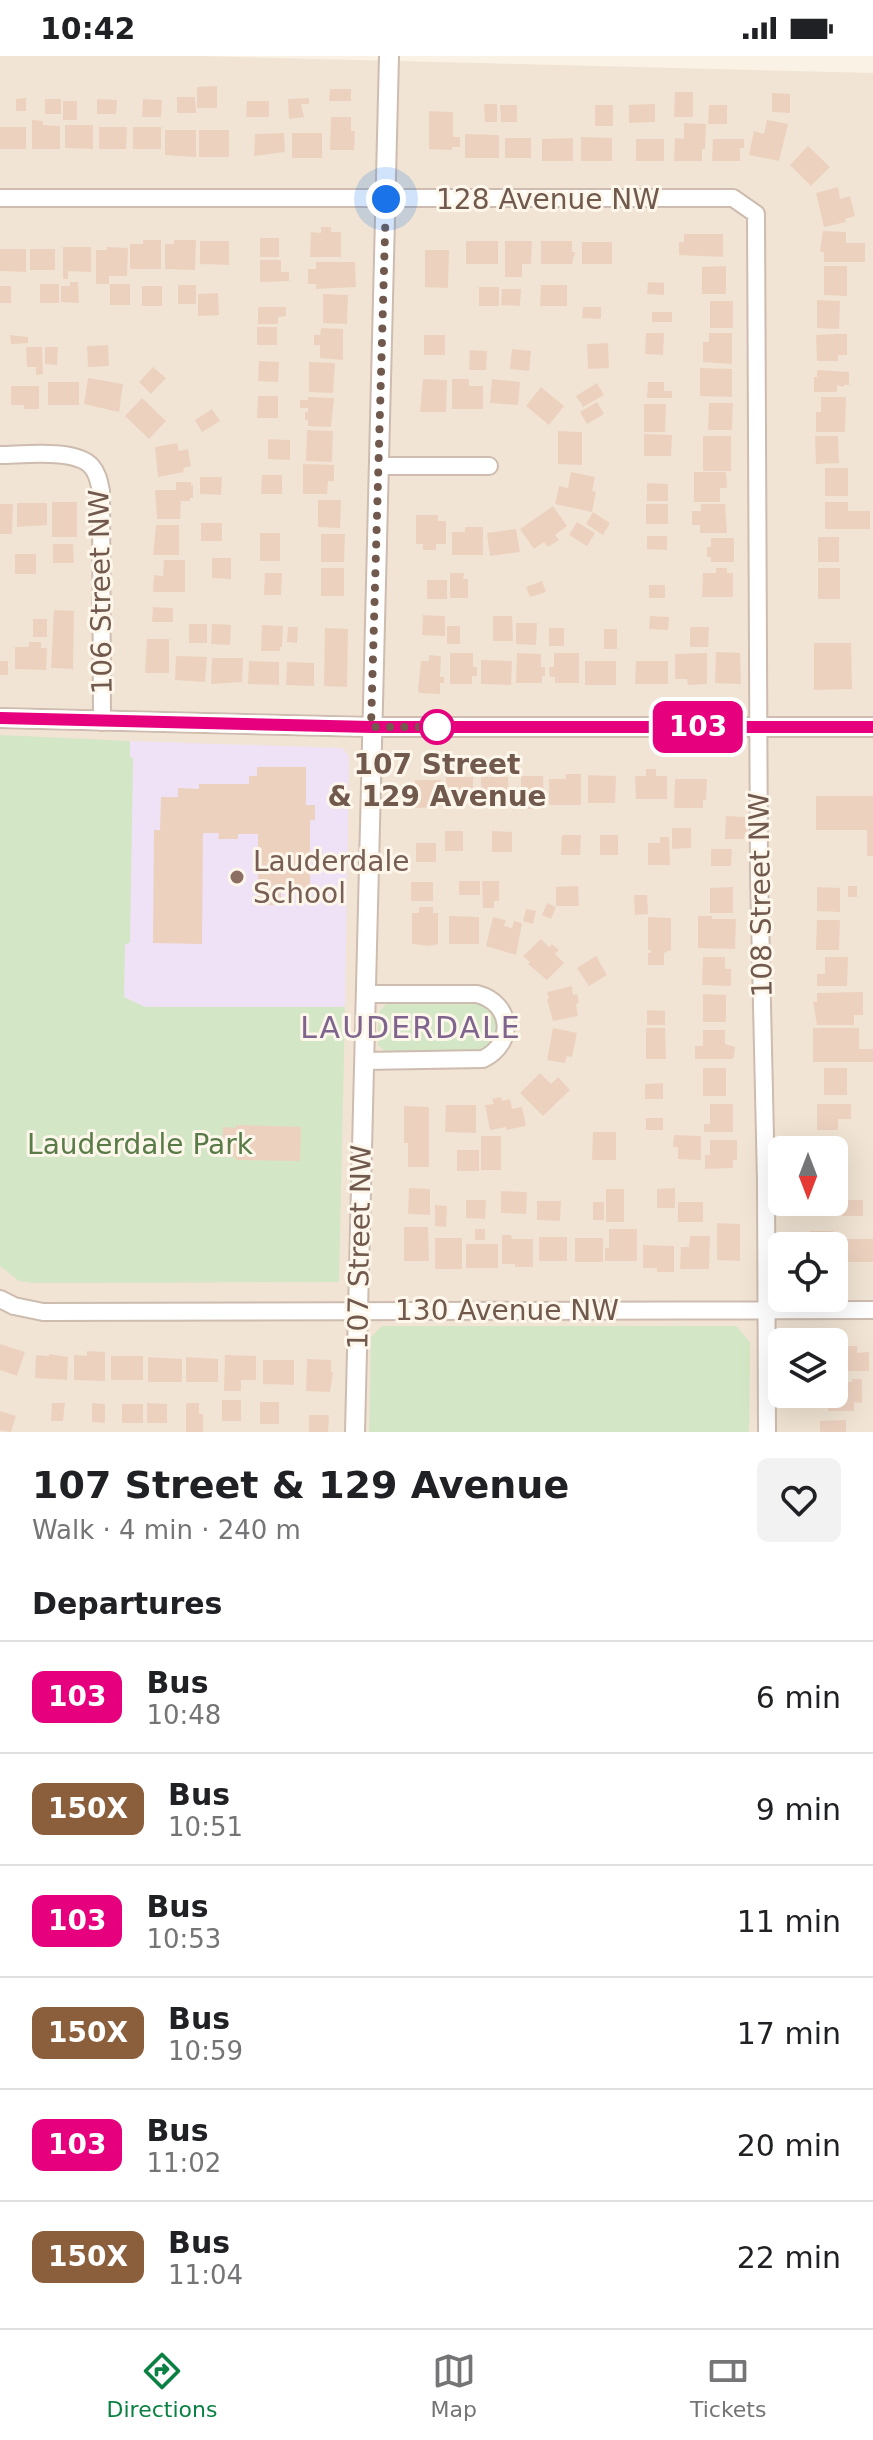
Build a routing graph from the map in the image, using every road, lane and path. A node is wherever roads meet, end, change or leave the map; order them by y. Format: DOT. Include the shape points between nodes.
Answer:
graph roads {
  1 [pos="389,56"];
  2 [pos="0,198"];
  3 [pos="386,199"];
  4 [pos="756,214"];
  5 [pos="0,455"];
  6 [pos="378,466"];
  7 [pos="489,466"];
  8 [pos="0,718"];
  9 [pos="102,722"];
  10 [pos="371,727"];
  11 [pos="873,727"];
  12 [pos="759,728"];
  13 [pos="365,994"];
  14 [pos="364,1061"];
  15 [pos="0,1299"];
  16 [pos="357,1310"];
  17 [pos="873,1310"];
  18 [pos="766,1311"];
  19 [pos="355,1432"];
  20 [pos="767,1432"];
  1 -- 3 [label="street, 107 Street NW"];
  2 -- 3 [label="street, 128 Avenue NW"];
  3 -- 4 [label="street, 128 Avenue NW" via="733,198"];
  3 -- 6 [label="street, 107 Street NW"];
  4 -- 12 [label="street, 108 Street NW"];
  5 -- 9 [label="street, 106 Street NW" via="63,455 83,459 96,472 101,491"];
  6 -- 7 [label="street"];
  6 -- 10 [label="street, 107 Street NW"];
  8 -- 9 [label="street"];
  9 -- 10 [label="street"];
  10 -- 12 [label="street"];
  10 -- 13 [label="street, 107 Street NW"];
  11 -- 12 [label="street"];
  12 -- 18 [label="street, 108 Street NW"];
  13 -- 14 [label="street, 107 Street NW"];
  13 -- 14 [label="street" via="477,994 498,1006 506,1029 501,1044 483,1059"];
  14 -- 16 [label="street, 107 Street NW"];
  15 -- 16 [label="street, 130 Avenue NW" via="43,1312"];
  16 -- 18 [label="street, 130 Avenue NW"];
  16 -- 19 [label="street, 107 Street NW"];
  17 -- 18 [label="street, 130 Avenue NW"];
  18 -- 20 [label="street, 108 Street NW"];
}
